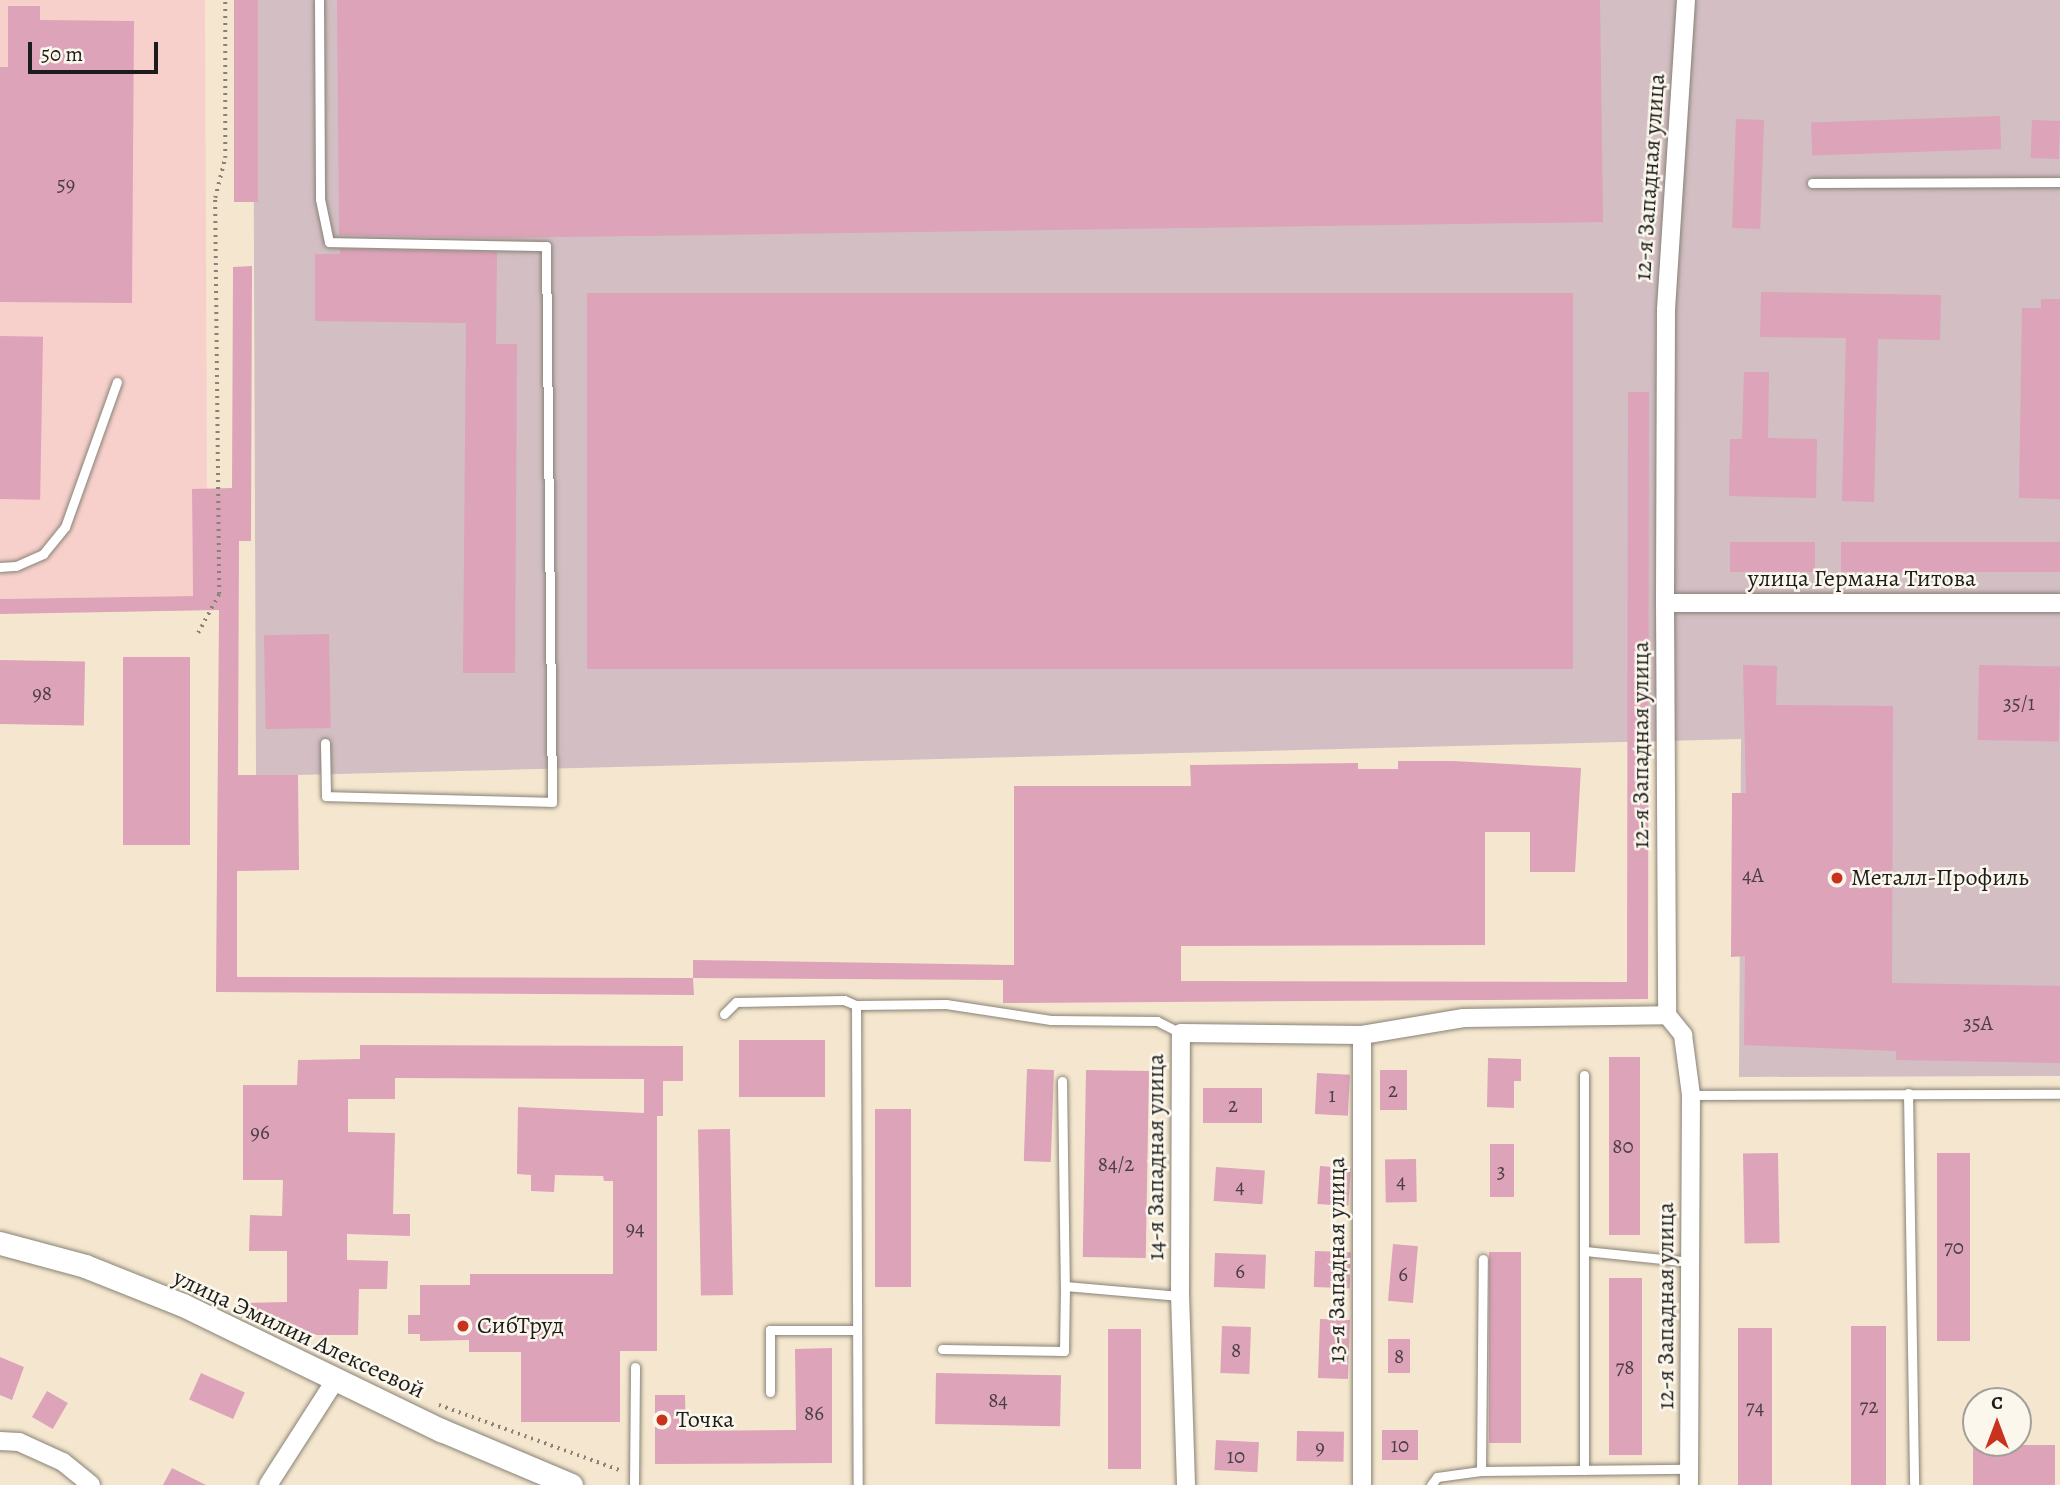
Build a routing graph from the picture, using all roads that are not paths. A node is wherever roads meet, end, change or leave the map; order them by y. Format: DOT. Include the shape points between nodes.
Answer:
graph roads {
  1 [pos="319,0"];
  2 [pos="1686,0"];
  3 [pos="2060,181"];
  4 [pos="1812,183"];
  5 [pos="117,382"];
  6 [pos="0,567"];
  7 [pos="1665,603"];
  8 [pos="2060,603"];
  9 [pos="324,743"];
  10 [pos="856,1004"];
  11 [pos="724,1014"];
  12 [pos="1667,1015"];
  13 [pos="1181,1033"];
  14 [pos="1362,1035"];
  15 [pos="1584,1075"];
  16 [pos="1062,1081"];
  17 [pos="1908,1093"];
  18 [pos="2060,1094"];
  19 [pos="1691,1095"];
  20 [pos="0,1243"];
  21 [pos="1585,1251"];
  22 [pos="1483,1259"];
  23 [pos="1691,1262"];
  24 [pos="1065,1286"];
  25 [pos="1180,1296"];
  26 [pos="854,1330"];
  27 [pos="942,1349"];
  28 [pos="635,1367"];
  29 [pos="335,1379"];
  30 [pos="770,1392"];
  31 [pos="0,1441"];
  32 [pos="1584,1470"];
  33 [pos="1481,1471"];
  34 [pos="1689,1477"];
  35 [pos="635,1482"];
  36 [pos="91,1485"];
  37 [pos="268,1485"];
  38 [pos="571,1485"];
  39 [pos="858,1485"];
  40 [pos="1186,1485"];
  41 [pos="1362,1485"];
  42 [pos="1431,1485"];
  43 [pos="1914,1485"];
  1 -- 9 [label="lane" via="320,199 329,242 545,246 552,802 326,796"];
  2 -- 7 [label="street, 12-я Западная улица" via="1666,310"];
  3 -- 4 [label="lane"];
  5 -- 6 [label="lane" via="65,527 43,554 16,566"];
  7 -- 8 [label="street, улица Германа Титова"];
  7 -- 12 [label="street, 12-я Западная улица"];
  10 -- 11 [label="lane, 14-я Западная улица" via="844,1000 736,1002"];
  10 -- 13 [label="lane, 14-я Западная улица" via="946,1004 1051,1020 1157,1021"];
  10 -- 26 [label="lane"];
  12 -- 14 [label="street" via="1464,1018"];
  12 -- 19 [label="street, 12-я Западная улица" via="1683,1035"];
  13 -- 14 [label="street"];
  13 -- 25 [label="street, 14-я Западная улица"];
  14 -- 41 [label="street, 13-я Западная улица"];
  15 -- 21 [label="lane"];
  16 -- 24 [label="lane"];
  17 -- 18 [label="lane"];
  17 -- 19 [label="lane"];
  17 -- 43 [label="lane"];
  19 -- 23 [label="street, 12-я Западная улица"];
  20 -- 29 [label="street, улица Эмилии Алексеевой" via="85,1266 183,1305"];
  21 -- 23 [label="lane"];
  21 -- 32 [label="lane"];
  22 -- 33 [label="lane"];
  23 -- 34 [label="street, 12-я Западная улица"];
  24 -- 25 [label="lane"];
  24 -- 27 [label="lane" via="1064,1351"];
  25 -- 40 [label="street, 14-я Западная улица"];
  26 -- 30 [label="lane" via="770,1330"];
  26 -- 39 [label="lane"];
  28 -- 35 [label="lane"];
  29 -- 37 [label="street"];
  29 -- 38 [label="street, улица Эмилии Алексеевой"];
  31 -- 36 [label="street" via="19,1442 63,1462"];
  32 -- 33 [label="lane"];
  32 -- 34 [label="lane"];
  33 -- 42 [label="lane" via="1437,1477"];
}
